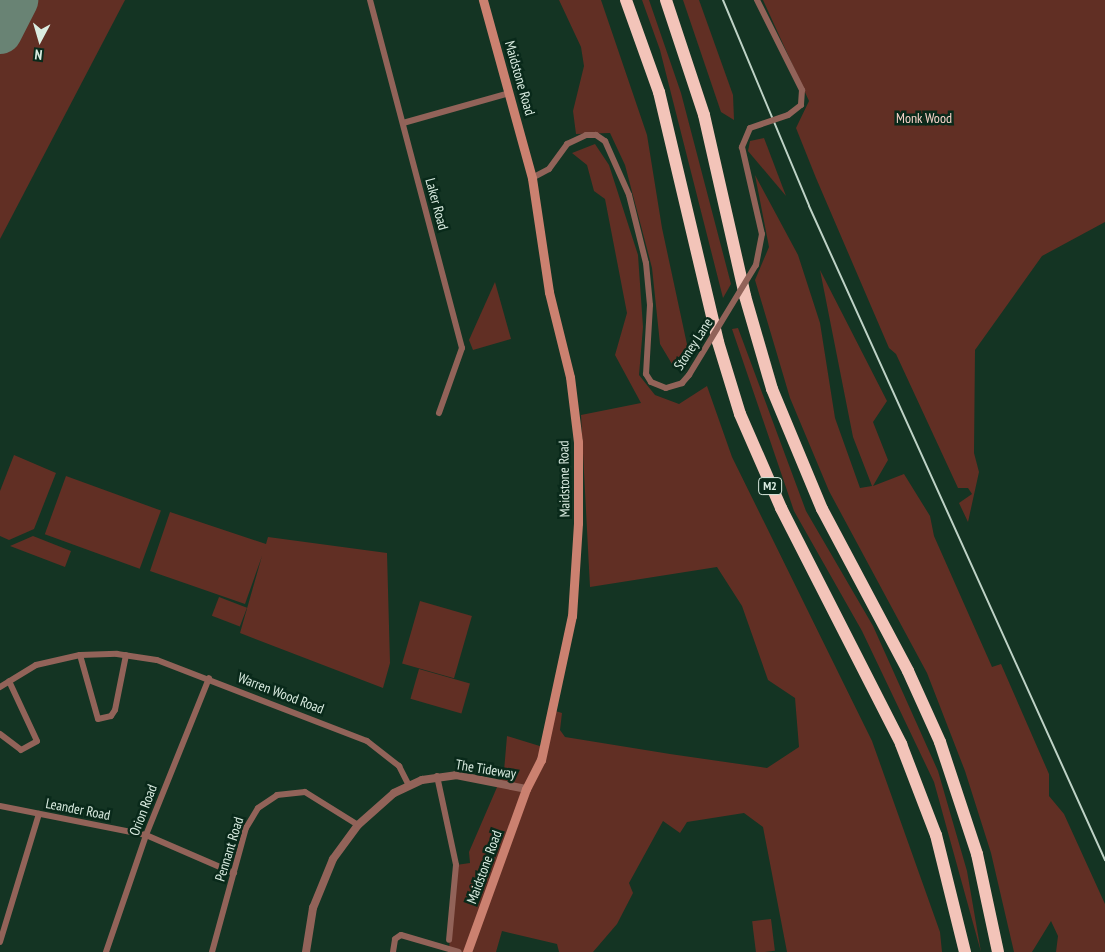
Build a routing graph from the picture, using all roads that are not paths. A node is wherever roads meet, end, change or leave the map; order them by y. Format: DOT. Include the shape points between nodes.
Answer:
graph roads {
  1 [pos="370,0"];
  2 [pos="483,0"];
  3 [pos="626,0"];
  4 [pos="666,0"];
  5 [pos="757,0"];
  6 [pos="510,93"];
  7 [pos="404,123"];
  8 [pos="532,178"];
  9 [pos="439,413"];
  10 [pos="80,655"];
  11 [pos="126,655"];
  12 [pos="209,678"];
  13 [pos="9,681"];
  14 [pos="0,687"];
  15 [pos="0,734"];
  16 [pos="436,776"];
  17 [pos="408,784"];
  18 [pos="526,788"];
  19 [pos="0,806"];
  20 [pos="39,814"];
  21 [pos="358,825"];
  22 [pos="146,835"];
  23 [pos="234,873"];
  24 [pos="449,940"];
  25 [pos="0,942"];
  26 [pos="106,952"];
  27 [pos="212,952"];
  28 [pos="306,952"];
  29 [pos="393,952"];
  30 [pos="459,952"];
  31 [pos="467,952"];
  32 [pos="965,952"];
  33 [pos="998,952"];
  1 -- 7 [label="street, Laker Road"];
  2 -- 6 [label="main road, Maidstone Road"];
  3 -- 32 [label="highway, M2" via="659,92 718,342 742,420 781,508 905,753 936,835"];
  4 -- 33 [label="highway" via="704,115 745,296 772,389 822,509 908,671 940,742 977,854"];
  5 -- 8 [label="street, Stoney Lane, bridge" via="802,90 801,105 788,114 750,128 742,147 762,234 756,265 682,383 666,388 651,382 646,374 650,304 646,263 629,195 605,141 596,135 586,135 567,144 549,169"];
  6 -- 7 [label="street"];
  6 -- 8 [label="main road, Maidstone Road"];
  7 -- 9 [label="street, Laker Road" via="462,348"];
  8 -- 18 [label="main road, Maidstone Road" via="549,292 574,403 579,506 572,616 541,760"];
  10 -- 11 [label="street, Warren Wood Road"];
  10 -- 11 [label="street" via="98,719 111,716 115,710"];
  10 -- 13 [label="street, Warren Wood Road" via="36,666"];
  11 -- 12 [label="street, Warren Wood Road" via="158,660"];
  12 -- 17 [label="street, Warren Wood Road" via="367,741 399,766"];
  12 -- 22 [label="street, Orion Road"];
  13 -- 14 [label="street, Warren Wood Road"];
  13 -- 15 [label="street" via="37,741 21,750"];
  16 -- 17 [label="street, The Tideway"];
  16 -- 18 [label="street, The Tideway" via="470,776"];
  16 -- 24 [label="street, Maidstone Road" via="456,865"];
  17 -- 21 [label="street, The Tideway"];
  18 -- 31 [label="main road, Maidstone Road"];
  19 -- 20 [label="street, Leander Road"];
  20 -- 22 [label="street, Leander Road"];
  20 -- 25 [label="street"];
  21 -- 23 [label="street, Pennant Road" via="305,792 277,796 251,816"];
  21 -- 28 [label="street, The Tideway" via="333,859 320,886"];
  22 -- 23 [label="street, Leander Road"];
  22 -- 26 [label="street, Orion Road"];
  23 -- 27 [label="street, Pennant Road"];
  29 -- 30 [label="street" via="395,939 401,936"];
}
